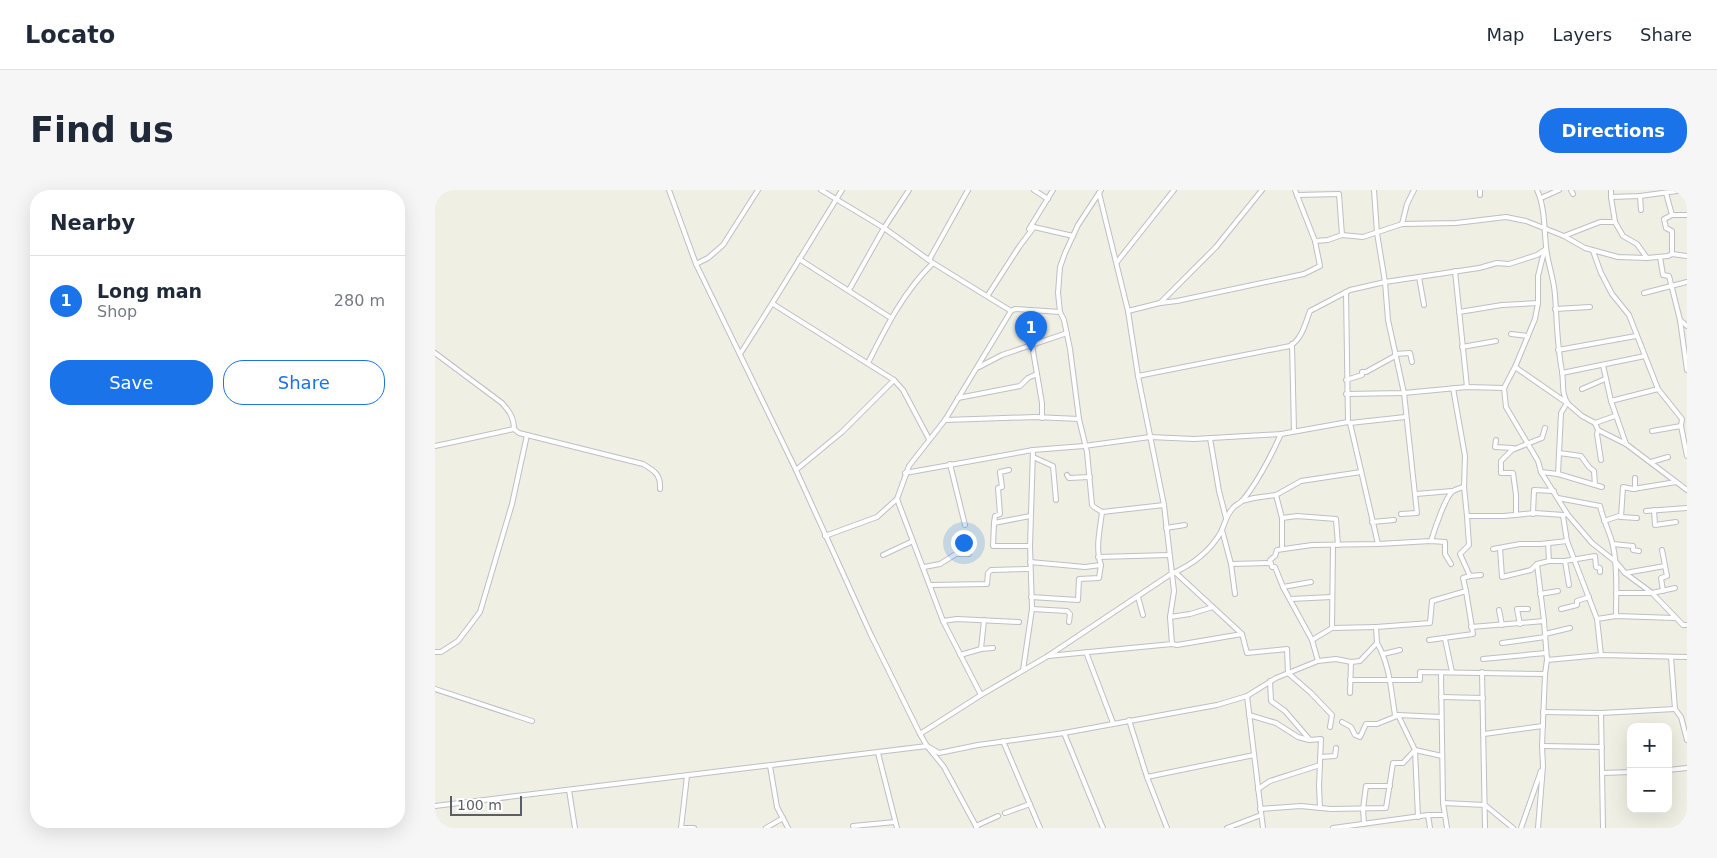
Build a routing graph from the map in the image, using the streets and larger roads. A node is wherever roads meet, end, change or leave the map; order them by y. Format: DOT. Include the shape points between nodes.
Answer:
graph roads {
  1 [pos="669,190"];
  2 [pos="758,190"];
  3 [pos="821,190"];
  4 [pos="842,190"];
  5 [pos="909,190"];
  6 [pos="968,190"];
  7 [pos="1034,190"];
  8 [pos="1053,190"];
  9 [pos="1174,190"];
  10 [pos="1262,190"];
  11 [pos="1374,190"];
  12 [pos="1414,190"];
  13 [pos="1537,190"];
  14 [pos="1559,190"];
  15 [pos="1611,190"];
  16 [pos="1684,190"];
  17 [pos="1100,192"];
  18 [pos="1296,192"];
  19 [pos="1667,192"];
  20 [pos="1640,196"];
  21 [pos="1611,197"];
  22 [pos="1541,198"];
  23 [pos="1048,199"];
  24 [pos="836,200"];
  25 [pos="1641,210"];
  26 [pos="1672,215"];
  27 [pos="1687,215"];
  28 [pos="1615,222"];
  29 [pos="1402,224"];
  30 [pos="1034,227"];
  31 [pos="884,228"];
  32 [pos="1545,228"];
  33 [pos="1377,232"];
  34 [pos="1342,235"];
  35 [pos="1073,236"];
  36 [pos="1564,236"];
  37 [pos="1315,240"];
  38 [pos="1545,250"];
  39 [pos="1593,251"];
  40 [pos="1672,254"];
  41 [pos="1687,256"];
  42 [pos="1660,257"];
  43 [pos="1647,258"];
  44 [pos="799,259"];
  45 [pos="931,261"];
  46 [pos="1117,262"];
  47 [pos="696,264"];
  48 [pos="1455,271"];
  49 [pos="1419,277"];
  50 [pos="1385,282"];
  51 [pos="1687,282"];
  52 [pos="1671,286"];
  53 [pos="849,290"];
  54 [pos="1346,292"];
  55 [pos="1644,293"];
  56 [pos="988,296"];
  57 [pos="1159,303"];
  58 [pos="1538,303"];
  59 [pos="773,304"];
  60 [pos="1425,305"];
  61 [pos="1591,307"];
  62 [pos="1555,309"];
  63 [pos="1128,310"];
  64 [pos="1011,311"];
  65 [pos="1060,312"];
  66 [pos="1459,312"];
  67 [pos="891,318"];
  68 [pos="1680,320"];
  69 [pos="1687,326"];
  70 [pos="1067,333"];
  71 [pos="1511,334"];
  72 [pos="1527,336"];
  73 [pos="1636,336"];
  74 [pos="1496,341"];
  75 [pos="1292,344"];
  76 [pos="1032,345"];
  77 [pos="1463,347"];
  78 [pos="1558,350"];
  79 [pos="435,353"];
  80 [pos="740,354"];
  81 [pos="1395,355"];
  82 [pos="1645,356"];
  83 [pos="1412,362"];
  84 [pos="868,363"];
  85 [pos="1603,366"];
  86 [pos="1515,367"];
  87 [pos="977,368"];
  88 [pos="1687,370"];
  89 [pos="1562,373"];
  90 [pos="1037,374"];
  91 [pos="1138,376"];
  92 [pos="1605,379"];
  93 [pos="894,380"];
  94 [pos="1346,380"];
  95 [pos="1467,387"];
  96 [pos="1453,388"];
  97 [pos="1504,388"];
  98 [pos="1582,389"];
  99 [pos="1659,389"];
  100 [pos="1404,392"];
  101 [pos="1346,394"];
  102 [pos="958,398"];
  103 [pos="1611,401"];
  104 [pos="1567,404"];
  105 [pos="1615,416"];
  106 [pos="1405,417"];
  107 [pos="1042,418"];
  108 [pos="1682,419"];
  109 [pos="945,420"];
  110 [pos="1079,420"];
  111 [pos="1595,422"];
  112 [pos="1687,422"];
  113 [pos="1349,423"];
  114 [pos="1681,426"];
  115 [pos="1545,428"];
  116 [pos="514,429"];
  117 [pos="1598,430"];
  118 [pos="1294,431"];
  119 [pos="1652,431"];
  120 [pos="1281,434"];
  121 [pos="527,435"];
  122 [pos="1150,437"];
  123 [pos="1210,438"];
  124 [pos="929,439"];
  125 [pos="1496,440"];
  126 [pos="1529,443"];
  127 [pos="1626,444"];
  128 [pos="435,446"];
  129 [pos="1084,446"];
  130 [pos="1516,448"];
  131 [pos="1033,450"];
  132 [pos="1559,453"];
  133 [pos="1687,455"];
  134 [pos="1033,457"];
  135 [pos="1668,457"];
  136 [pos="1601,460"];
  137 [pos="1651,462"];
  138 [pos="950,464"];
  139 [pos="796,470"];
  140 [pos="1009,470"];
  141 [pos="1361,472"];
  142 [pos="1541,472"];
  143 [pos="905,473"];
  144 [pos="1558,474"];
  145 [pos="1067,475"];
  146 [pos="1090,477"];
  147 [pos="1635,478"];
  148 [pos="1676,482"];
  149 [pos="1595,485"];
  150 [pos="1602,486"];
  151 [pos="1464,487"];
  152 [pos="1635,488"];
  153 [pos="660,490"];
  154 [pos="1687,490"];
  155 [pos="1453,491"];
  156 [pos="1554,492"];
  157 [pos="1416,494"];
  158 [pos="1276,495"];
  159 [pos="1558,498"];
  160 [pos="897,499"];
  161 [pos="1056,500"];
  162 [pos="1242,501"];
  163 [pos="1164,505"];
  164 [pos="1687,508"];
  165 [pos="1646,510"];
  166 [pos="1654,510"];
  167 [pos="1102,512"];
  168 [pos="1401,514"];
  169 [pos="1533,514"];
  170 [pos="1516,515"];
  171 [pos="1565,515"];
  172 [pos="1030,516"];
  173 [pos="1467,516"];
  174 [pos="1621,517"];
  175 [pos="1226,518"];
  176 [pos="1282,518"];
  177 [pos="1637,518"];
  178 [pos="1394,520"];
  179 [pos="1604,521"];
  180 [pos="1372,522"];
  181 [pos="1676,522"];
  182 [pos="994,523"];
  183 [pos="965,525"];
  184 [pos="1185,525"];
  185 [pos="1166,528"];
  186 [pos="1222,530"];
  187 [pos="825,536"];
  188 [pos="913,541"];
  189 [pos="1431,541"];
  190 [pos="1567,541"];
  191 [pos="1547,542"];
  192 [pos="1333,544"];
  193 [pos="1338,544"];
  194 [pos="1378,544"];
  195 [pos="1613,544"];
  196 [pos="1030,546"];
  197 [pos="1282,548"];
  198 [pos="1500,548"];
  199 [pos="1493,549"];
  200 [pos="1661,550"];
  201 [pos="1639,551"];
  202 [pos="969,554"];
  203 [pos="883,555"];
  204 [pos="1169,555"];
  205 [pos="1098,557"];
  206 [pos="1574,560"];
  207 [pos="1549,561"];
  208 [pos="1565,561"];
  209 [pos="1030,562"];
  210 [pos="1616,562"];
  211 [pos="1271,563"];
  212 [pos="1231,564"];
  213 [pos="1451,564"];
  214 [pos="1537,564"];
  215 [pos="1101,565"];
  216 [pos="1665,566"];
  217 [pos="924,567"];
  218 [pos="1030,569"];
  219 [pos="1600,572"];
  220 [pos="1625,573"];
  221 [pos="1173,574"];
  222 [pos="1481,574"];
  223 [pos="1470,576"];
  224 [pos="1311,582"];
  225 [pos="930,585"];
  226 [pos="1569,585"];
  227 [pos="1283,587"];
  228 [pos="1675,588"];
  229 [pos="1466,591"];
  230 [pos="1558,591"];
  231 [pos="1663,591"];
  232 [pos="1615,593"];
  233 [pos="1651,593"];
  234 [pos="1235,594"];
  235 [pos="1540,594"];
  236 [pos="1031,597"];
  237 [pos="1138,597"];
  238 [pos="1332,597"];
  239 [pos="1589,597"];
  240 [pos="1290,599"];
  241 [pos="1213,607"];
  242 [pos="1033,609"];
  243 [pos="1528,609"];
  244 [pos="1561,609"];
  245 [pos="1499,610"];
  246 [pos="1143,615"];
  247 [pos="1616,616"];
  248 [pos="1170,617"];
  249 [pos="1675,618"];
  250 [pos="1597,619"];
  251 [pos="984,620"];
  252 [pos="943,621"];
  253 [pos="1544,621"];
  254 [pos="1019,622"];
  255 [pos="1069,622"];
  256 [pos="1520,624"];
  257 [pos="1687,625"];
  258 [pos="1503,626"];
  259 [pos="1471,627"];
  260 [pos="1332,628"];
  261 [pos="1377,628"];
  262 [pos="1570,628"];
  263 [pos="1243,634"];
  264 [pos="1545,635"];
  265 [pos="1445,639"];
  266 [pos="1312,640"];
  267 [pos="1429,640"];
  268 [pos="1377,643"];
  269 [pos="1502,643"];
  270 [pos="1172,644"];
  271 [pos="981,648"];
  272 [pos="993,648"];
  273 [pos="1401,650"];
  274 [pos="435,652"];
  275 [pos="1086,652"];
  276 [pos="1547,653"];
  277 [pos="1383,654"];
  278 [pos="960,655"];
  279 [pos="1601,655"];
  280 [pos="1048,656"];
  281 [pos="1671,657"];
  282 [pos="1687,657"];
  283 [pos="1483,659"];
  284 [pos="1547,660"];
  285 [pos="1318,661"];
  286 [pos="1351,662"];
  287 [pos="1023,670"];
  288 [pos="1451,672"];
  289 [pos="1482,672"];
  290 [pos="1288,673"];
  291 [pos="1441,673"];
  292 [pos="1545,674"];
  293 [pos="1350,680"];
  294 [pos="1390,680"];
  295 [pos="1270,681"];
  296 [pos="435,689"];
  297 [pos="1350,693"];
  298 [pos="981,695"];
  299 [pos="1247,696"];
  300 [pos="1441,697"];
  301 [pos="1483,698"];
  302 [pos="1675,709"];
  303 [pos="1543,712"];
  304 [pos="1601,713"];
  305 [pos="1397,715"];
  306 [pos="1249,716"];
  307 [pos="1441,717"];
  308 [pos="1129,720"];
  309 [pos="532,721"];
  310 [pos="1342,722"];
  311 [pos="1113,723"];
  312 [pos="1543,726"];
  313 [pos="1331,727"];
  314 [pos="1064,733"];
  315 [pos="920,734"];
  316 [pos="1484,734"];
  317 [pos="1310,740"];
  318 [pos="1687,740"];
  319 [pos="1003,741"];
  320 [pos="927,746"];
  321 [pos="1542,746"];
  322 [pos="1602,747"];
  323 [pos="1336,748"];
  324 [pos="1415,750"];
  325 [pos="878,753"];
  326 [pos="1254,755"];
  327 [pos="1442,756"];
  328 [pos="1320,758"];
  329 [pos="771,766"];
  330 [pos="1320,766"];
  331 [pos="1543,766"];
  332 [pos="1687,768"];
  333 [pos="1672,770"];
  334 [pos="1627,772"];
  335 [pos="1602,773"];
  336 [pos="687,776"];
  337 [pos="1147,776"];
  338 [pos="1390,786"];
  339 [pos="1258,789"];
  340 [pos="569,790"];
  341 [pos="1443,803"];
  342 [pos="1029,804"];
  343 [pos="1485,805"];
  344 [pos="435,806"];
  345 [pos="1320,808"];
  346 [pos="1260,809"];
  347 [pos="1363,809"];
  348 [pos="1005,813"];
  349 [pos="1261,815"];
  350 [pos="1429,815"];
  351 [pos="1444,815"];
  352 [pos="998,816"];
  353 [pos="1417,817"];
  354 [pos="783,818"];
  355 [pos="895,822"];
  356 [pos="1364,824"];
  357 [pos="853,826"];
  358 [pos="977,827"];
  359 [pos="575,828"];
  360 [pos="681,828"];
  361 [pos="694,828"];
  362 [pos="766,828"];
  363 [pos="788,828"];
  364 [pos="897,828"];
  365 [pos="1040,828"];
  366 [pos="1103,828"];
  367 [pos="1167,828"];
  368 [pos="1227,828"];
  369 [pos="1263,828"];
  370 [pos="1333,828"];
  371 [pos="1430,828"];
  372 [pos="1447,828"];
  373 [pos="1485,828"];
  374 [pos="1513,828"];
  375 [pos="1521,828"];
  376 [pos="1538,828"];
  377 [pos="1603,828"];
  1 -- 47 [label="street"];
  2 -- 47 [label="street" via="723,245"];
  3 -- 24 [label="street"];
  4 -- 24 [label="street"];
  5 -- 31 [label="street"];
  6 -- 45 [label="street"];
  7 -- 23 [label="street"];
  8 -- 23 [label="street"];
  9 -- 46 [label="street"];
  10 -- 57 [label="street" via="1216,247"];
  11 -- 33 [label="street"];
  12 -- 29 [label="street"];
  13 -- 22 [label="street"];
  14 -- 22 [label="street"];
  15 -- 21 [label="street"];
  16 -- 19 [label="street"];
  17 -- 35 [label="street"];
  17 -- 46 [label="street"];
  18 -- 34 [label="street" via="1339,194"];
  18 -- 37 [label="street"];
  19 -- 20 [label="street"];
  19 -- 26 [label="street"];
  20 -- 21 [label="street"];
  20 -- 25 [label="street"];
  21 -- 28 [label="street"];
  22 -- 32 [label="street"];
  23 -- 30 [label="street" via="1029,229"];
  24 -- 31 [label="street"];
  24 -- 44 [label="street"];
  26 -- 27 [label="street"];
  26 -- 40 [label="street" via="1664,218 1666,228 1672,231"];
  28 -- 36 [label="street" via="1600,222"];
  28 -- 43 [label="street" via="1623,236 1637,244"];
  29 -- 32 [label="street" via="1456,223 1506,217"];
  29 -- 33 [label="street"];
  30 -- 35 [label="street"];
  30 -- 56 [label="street"];
  31 -- 45 [label="street"];
  31 -- 53 [label="street"];
  32 -- 36 [label="street"];
  32 -- 38 [label="street"];
  33 -- 34 [label="street" via="1363,237"];
  33 -- 50 [label="street"];
  34 -- 37 [label="street"];
  35 -- 65 [label="street" via="1060,266"];
  36 -- 39 [label="street"];
  37 -- 57 [label="street" via="1320,266 1304,274"];
  38 -- 48 [label="street" via="1509,264 1497,263"];
  38 -- 58 [label="street" via="1538,276"];
  38 -- 62 [label="street" via="1553,275"];
  39 -- 43 [label="street" via="1618,257"];
  39 -- 73 [label="street" via="1612,294 1629,315"];
  40 -- 41 [label="street"];
  40 -- 42 [label="street"];
  42 -- 43 [label="street"];
  42 -- 52 [label="street" via="1663,275 1669,276"];
  44 -- 53 [label="street"];
  44 -- 59 [label="street"];
  45 -- 56 [label="street"];
  45 -- 67 [label="street"];
  46 -- 63 [label="street"];
  47 -- 80 [label="street"];
  48 -- 49 [label="street"];
  48 -- 66 [label="street"];
  49 -- 50 [label="street"];
  49 -- 60 [label="street"];
  50 -- 54 [label="street"];
  50 -- 81 [label="street" via="1387,320"];
  51 -- 52 [label="street"];
  52 -- 55 [label="street"];
  52 -- 68 [label="street"];
  53 -- 67 [label="street"];
  54 -- 75 [label="street" via="1310,311 1299,337"];
  54 -- 94 [label="street"];
  56 -- 64 [label="street"];
  57 -- 63 [label="street"];
  58 -- 66 [label="street"];
  58 -- 72 [label="street"];
  59 -- 80 [label="street"];
  59 -- 84 [label="street"];
  61 -- 62 [label="street"];
  62 -- 78 [label="street"];
  63 -- 91 [label="street"];
  64 -- 65 [label="street"];
  64 -- 87 [label="street"];
  65 -- 70 [label="street"];
  66 -- 77 [label="street"];
  67 -- 84 [label="street"];
  68 -- 69 [label="street"];
  68 -- 88 [label="street"];
  70 -- 76 [label="street"];
  70 -- 110 [label="street"];
  71 -- 72 [label="street"];
  72 -- 86 [label="street"];
  73 -- 78 [label="street"];
  73 -- 82 [label="street"];
  74 -- 77 [label="street"];
  75 -- 91 [label="street"];
  75 -- 118 [label="street"];
  76 -- 87 [label="street" via="1002,354"];
  76 -- 90 [label="street"];
  77 -- 95 [label="street"];
  78 -- 89 [label="street"];
  79 -- 116 [label="street" via="502,403 510,412"];
  80 -- 139 [label="street"];
  81 -- 83 [label="street" via="1410,353"];
  81 -- 94 [label="street" via="1362,375"];
  81 -- 100 [label="street"];
  82 -- 85 [label="street"];
  82 -- 99 [label="street"];
  84 -- 93 [label="street"];
  85 -- 89 [label="street"];
  85 -- 92 [label="street"];
  86 -- 97 [label="street"];
  86 -- 104 [label="street"];
  87 -- 102 [label="street"];
  89 -- 104 [label="street" via="1563,396"];
  90 -- 102 [label="street" via="1021,386"];
  90 -- 107 [label="street"];
  91 -- 122 [label="street"];
  92 -- 98 [label="street"];
  92 -- 103 [label="street"];
  93 -- 124 [label="street" via="903,390"];
  93 -- 139 [label="street" via="842,432"];
  94 -- 101 [label="street"];
  95 -- 96 [label="street"];
  95 -- 97 [label="street"];
  96 -- 100 [label="street"];
  96 -- 151 [label="street" via="1465,456"];
  97 -- 126 [label="street" via="1506,407"];
  99 -- 103 [label="street"];
  99 -- 108 [label="street"];
  100 -- 101 [label="street"];
  100 -- 106 [label="street"];
  101 -- 113 [label="street"];
  102 -- 109 [label="street"];
  103 -- 105 [label="street"];
  104 -- 111 [label="street"];
  104 -- 132 [label="street" via="1561,413"];
  105 -- 111 [label="street"];
  105 -- 127 [label="street"];
  106 -- 113 [label="street"];
  106 -- 157 [label="street"];
  107 -- 109 [label="street"];
  107 -- 110 [label="street"];
  108 -- 112 [label="street"];
  108 -- 114 [label="street"];
  109 -- 124 [label="street"];
  110 -- 129 [label="street"];
  111 -- 117 [label="street"];
  113 -- 118 [label="street"];
  113 -- 141 [label="street"];
  114 -- 119 [label="street"];
  114 -- 133 [label="street"];
  115 -- 126 [label="street" via="1542,438"];
  116 -- 121 [label="street"];
  116 -- 128 [label="street"];
  117 -- 127 [label="street"];
  117 -- 136 [label="street"];
  118 -- 120 [label="street"];
  120 -- 123 [label="street"];
  120 -- 162 [label="street" via="1267,464"];
  121 -- 153 [label="street" via="643,464 659,477"];
  121 -- 274 [label="street" via="512,504 480,612 457,641 441,652"];
  122 -- 123 [label="street"];
  122 -- 129 [label="street"];
  122 -- 163 [label="street"];
  123 -- 175 [label="street"];
  124 -- 143 [label="street"];
  125 -- 130 [label="street" via="1495,447"];
  126 -- 130 [label="street"];
  126 -- 142 [label="street"];
  127 -- 137 [label="street"];
  129 -- 131 [label="street"];
  129 -- 146 [label="street"];
  130 -- 170 [label="street" via="1501,461 1501,473 1513,473"];
  131 -- 134 [label="street"];
  131 -- 138 [label="street"];
  132 -- 144 [label="street"];
  132 -- 149 [label="street" via="1581,456 1594,471"];
  134 -- 161 [label="street" via="1053,466"];
  134 -- 172 [label="street"];
  135 -- 137 [label="street"];
  137 -- 148 [label="street"];
  138 -- 143 [label="street"];
  138 -- 183 [label="street"];
  139 -- 187 [label="street"];
  140 -- 182 [label="street" via="999,472 1002,487 998,488 1000,514 995,516"];
  141 -- 158 [label="street" via="1301,481"];
  141 -- 180 [label="street"];
  142 -- 144 [label="street"];
  142 -- 156 [label="street"];
  143 -- 160 [label="street"];
  144 -- 149 [label="street"];
  145 -- 146 [label="street" via="1069,478"];
  146 -- 167 [label="street" via="1093,508"];
  147 -- 152 [label="street"];
  148 -- 152 [label="street"];
  148 -- 154 [label="street"];
  149 -- 150 [label="street"];
  151 -- 155 [label="street"];
  151 -- 173 [label="street"];
  152 -- 174 [label="street" via="1623,487"];
  155 -- 157 [label="street"];
  155 -- 189 [label="street" via="1439,515"];
  156 -- 159 [label="street"];
  156 -- 169 [label="street" via="1534,490"];
  157 -- 168 [label="street" via="1417,513"];
  158 -- 162 [label="street"];
  158 -- 176 [label="street"];
  159 -- 171 [label="street"];
  159 -- 179 [label="street" via="1600,506"];
  160 -- 187 [label="street" via="877,516"];
  160 -- 188 [label="street"];
  162 -- 175 [label="street"];
  163 -- 167 [label="street"];
  163 -- 185 [label="street"];
  164 -- 166 [label="street"];
  165 -- 166 [label="street"];
  166 -- 181 [label="street" via="1655,525"];
  167 -- 205 [label="street"];
  169 -- 170 [label="street"];
  169 -- 171 [label="street"];
  170 -- 173 [label="street"];
  171 -- 190 [label="street"];
  171 -- 210 [label="street"];
  172 -- 182 [label="street"];
  172 -- 196 [label="street"];
  173 -- 223 [label="street" via="1469,545 1460,554"];
  174 -- 177 [label="street"];
  174 -- 179 [label="street"];
  175 -- 186 [label="street"];
  176 -- 193 [label="street" via="1336,519"];
  176 -- 197 [label="street"];
  178 -- 180 [label="street"];
  179 -- 195 [label="street"];
  180 -- 194 [label="street"];
  182 -- 196 [label="street" via="993,546"];
  184 -- 185 [label="street"];
  185 -- 204 [label="street"];
  186 -- 212 [label="street"];
  186 -- 221 [label="street" via="1208,551 1193,564"];
  187 -- 315 [label="street"];
  188 -- 203 [label="street"];
  188 -- 217 [label="street"];
  189 -- 194 [label="street"];
  189 -- 213 [label="street" via="1445,542 1445,554"];
  190 -- 191 [label="street"];
  190 -- 206 [label="street"];
  191 -- 198 [label="street"];
  191 -- 207 [label="street"];
  192 -- 193 [label="street"];
  192 -- 197 [label="street"];
  192 -- 238 [label="street"];
  193 -- 194 [label="street"];
  195 -- 201 [label="street" via="1633,546 1633,550"];
  195 -- 210 [label="street"];
  196 -- 209 [label="street"];
  197 -- 211 [label="street" via="1269,560"];
  198 -- 199 [label="street"];
  198 -- 214 [label="street" via="1502,577 1531,570"];
  200 -- 216 [label="street"];
  202 -- 217 [label="street" via="955,554 940,564"];
  204 -- 205 [label="street"];
  204 -- 221 [label="street"];
  205 -- 215 [label="street"];
  206 -- 208 [label="street"];
  206 -- 219 [label="street" via="1595,556"];
  206 -- 239 [label="street"];
  207 -- 208 [label="street"];
  207 -- 214 [label="street"];
  208 -- 226 [label="street"];
  209 -- 215 [label="street"];
  209 -- 218 [label="street"];
  210 -- 220 [label="street"];
  210 -- 232 [label="street"];
  211 -- 212 [label="street"];
  211 -- 227 [label="street"];
  212 -- 234 [label="street"];
  214 -- 235 [label="street"];
  215 -- 236 [label="street" via="1099,578 1079,579 1077,600"];
  216 -- 220 [label="street"];
  216 -- 231 [label="street" via="1667,576 1661,578"];
  217 -- 225 [label="street"];
  218 -- 225 [label="street" via="991,570 987,584"];
  218 -- 236 [label="street"];
  220 -- 233 [label="street"];
  221 -- 237 [label="street"];
  221 -- 241 [label="street"];
  221 -- 248 [label="street"];
  222 -- 223 [label="street"];
  223 -- 229 [label="street" via="1463,578"];
  224 -- 227 [label="street"];
  225 -- 252 [label="street"];
  227 -- 240 [label="street"];
  228 -- 231 [label="street"];
  229 -- 259 [label="street"];
  229 -- 261 [label="street" via="1432,601 1430,623"];
  230 -- 235 [label="street"];
  231 -- 233 [label="street"];
  232 -- 233 [label="street"];
  232 -- 247 [label="street"];
  233 -- 249 [label="street"];
  235 -- 253 [label="street"];
  236 -- 242 [label="street"];
  237 -- 246 [label="street"];
  237 -- 280 [label="street"];
  238 -- 240 [label="street"];
  238 -- 260 [label="street"];
  239 -- 244 [label="street" via="1577,601 1577,605"];
  239 -- 250 [label="street"];
  240 -- 266 [label="street"];
  241 -- 248 [label="street"];
  241 -- 263 [label="street"];
  242 -- 255 [label="street" via="1067,611"];
  242 -- 287 [label="street"];
  243 -- 256 [label="street" via="1517,609"];
  245 -- 258 [label="street"];
  247 -- 249 [label="street"];
  247 -- 250 [label="street"];
  248 -- 270 [label="street"];
  249 -- 257 [label="street"];
  250 -- 279 [label="street"];
  251 -- 252 [label="street"];
  251 -- 254 [label="street"];
  251 -- 271 [label="street"];
  252 -- 278 [label="street"];
  253 -- 256 [label="street"];
  253 -- 264 [label="street"];
  256 -- 258 [label="street"];
  258 -- 259 [label="street"];
  259 -- 265 [label="street" via="1473,634"];
  260 -- 261 [label="street"];
  260 -- 266 [label="street"];
  261 -- 268 [label="street"];
  262 -- 264 [label="street"];
  263 -- 270 [label="street"];
  263 -- 290 [label="street" via="1247,652 1287,649"];
  264 -- 269 [label="street"];
  264 -- 276 [label="street"];
  265 -- 267 [label="street"];
  265 -- 288 [label="street"];
  266 -- 285 [label="street"];
  268 -- 277 [label="street"];
  268 -- 286 [label="street" via="1360,661"];
  270 -- 275 [label="street"];
  271 -- 272 [label="street"];
  271 -- 278 [label="street"];
  273 -- 277 [label="street"];
  275 -- 280 [label="street"];
  275 -- 311 [label="street"];
  276 -- 283 [label="street"];
  276 -- 284 [label="street"];
  277 -- 294 [label="street"];
  278 -- 298 [label="street"];
  279 -- 281 [label="street"];
  279 -- 284 [label="street"];
  280 -- 287 [label="street"];
  281 -- 282 [label="street"];
  281 -- 302 [label="street"];
  284 -- 292 [label="street"];
  285 -- 286 [label="street" via="1336,659"];
  285 -- 290 [label="street"];
  286 -- 293 [label="street"];
  287 -- 298 [label="street"];
  288 -- 289 [label="street"];
  288 -- 291 [label="street"];
  289 -- 292 [label="street"];
  289 -- 301 [label="street"];
  290 -- 295 [label="street"];
  290 -- 313 [label="street" via="1332,715"];
  291 -- 294 [label="street" via="1420,672 1420,680"];
  291 -- 300 [label="street"];
  292 -- 303 [label="street"];
  293 -- 294 [label="street"];
  293 -- 297 [label="street"];
  294 -- 305 [label="street"];
  295 -- 299 [label="street"];
  295 -- 317 [label="street" via="1271,701 1285,711"];
  296 -- 309 [label="street"];
  298 -- 315 [label="street"];
  299 -- 306 [label="street"];
  299 -- 308 [label="street"];
  300 -- 301 [label="street"];
  300 -- 307 [label="street"];
  301 -- 316 [label="street"];
  302 -- 304 [label="street"];
  302 -- 318 [label="street" via="1681,717"];
  303 -- 304 [label="street"];
  303 -- 312 [label="street"];
  304 -- 322 [label="street"];
  305 -- 307 [label="street"];
  305 -- 310 [label="street" via="1377,724 1366,724 1360,737"];
  305 -- 324 [label="street"];
  306 -- 317 [label="street" via="1276,723 1298,737"];
  306 -- 326 [label="street"];
  307 -- 327 [label="street"];
  308 -- 311 [label="street"];
  308 -- 337 [label="street"];
  311 -- 314 [label="street"];
  312 -- 316 [label="street"];
  312 -- 321 [label="street"];
  314 -- 319 [label="street"];
  314 -- 366 [label="street"];
  315 -- 320 [label="street"];
  316 -- 343 [label="street"];
  317 -- 328 [label="street" via="1321,740"];
  319 -- 320 [label="street" via="939,753"];
  319 -- 342 [label="street"];
  320 -- 325 [label="street"];
  320 -- 358 [label="street" via="944,767"];
  321 -- 322 [label="street"];
  321 -- 331 [label="street"];
  322 -- 335 [label="street"];
  323 -- 328 [label="street" via="1335,756"];
  324 -- 327 [label="street"];
  324 -- 338 [label="street" via="1403,763 1393,763"];
  324 -- 353 [label="street"];
  325 -- 329 [label="street"];
  325 -- 355 [label="street"];
  326 -- 337 [label="street"];
  326 -- 339 [label="street"];
  327 -- 341 [label="street"];
  328 -- 330 [label="street"];
  329 -- 336 [label="street"];
  329 -- 354 [label="street" via="777,806"];
  330 -- 339 [label="street" via="1270,780"];
  330 -- 345 [label="street"];
  331 -- 375 [label="street"];
  331 -- 376 [label="street"];
  332 -- 333 [label="street"];
  334 -- 335 [label="street"];
  335 -- 377 [label="street"];
  336 -- 340 [label="street"];
  336 -- 360 [label="street"];
  337 -- 367 [label="street"];
  338 -- 347 [label="street" via="1386,808"];
  338 -- 347 [label="street" via="1366,786"];
  339 -- 346 [label="street"];
  340 -- 344 [label="street"];
  340 -- 359 [label="street"];
  341 -- 343 [label="street"];
  341 -- 351 [label="street"];
  342 -- 348 [label="street"];
  342 -- 365 [label="street"];
  343 -- 373 [label="street"];
  343 -- 374 [label="street"];
  345 -- 346 [label="street"];
  345 -- 347 [label="street"];
  346 -- 349 [label="street"];
  347 -- 356 [label="street"];
  349 -- 368 [label="street"];
  349 -- 369 [label="street"];
  350 -- 351 [label="street"];
  350 -- 353 [label="street"];
  350 -- 371 [label="street"];
  351 -- 372 [label="street"];
  352 -- 358 [label="street"];
  353 -- 356 [label="street"];
  354 -- 362 [label="street"];
  354 -- 363 [label="street"];
  355 -- 357 [label="street"];
  355 -- 364 [label="street"];
  356 -- 370 [label="street"];
  360 -- 361 [label="street"];
}
